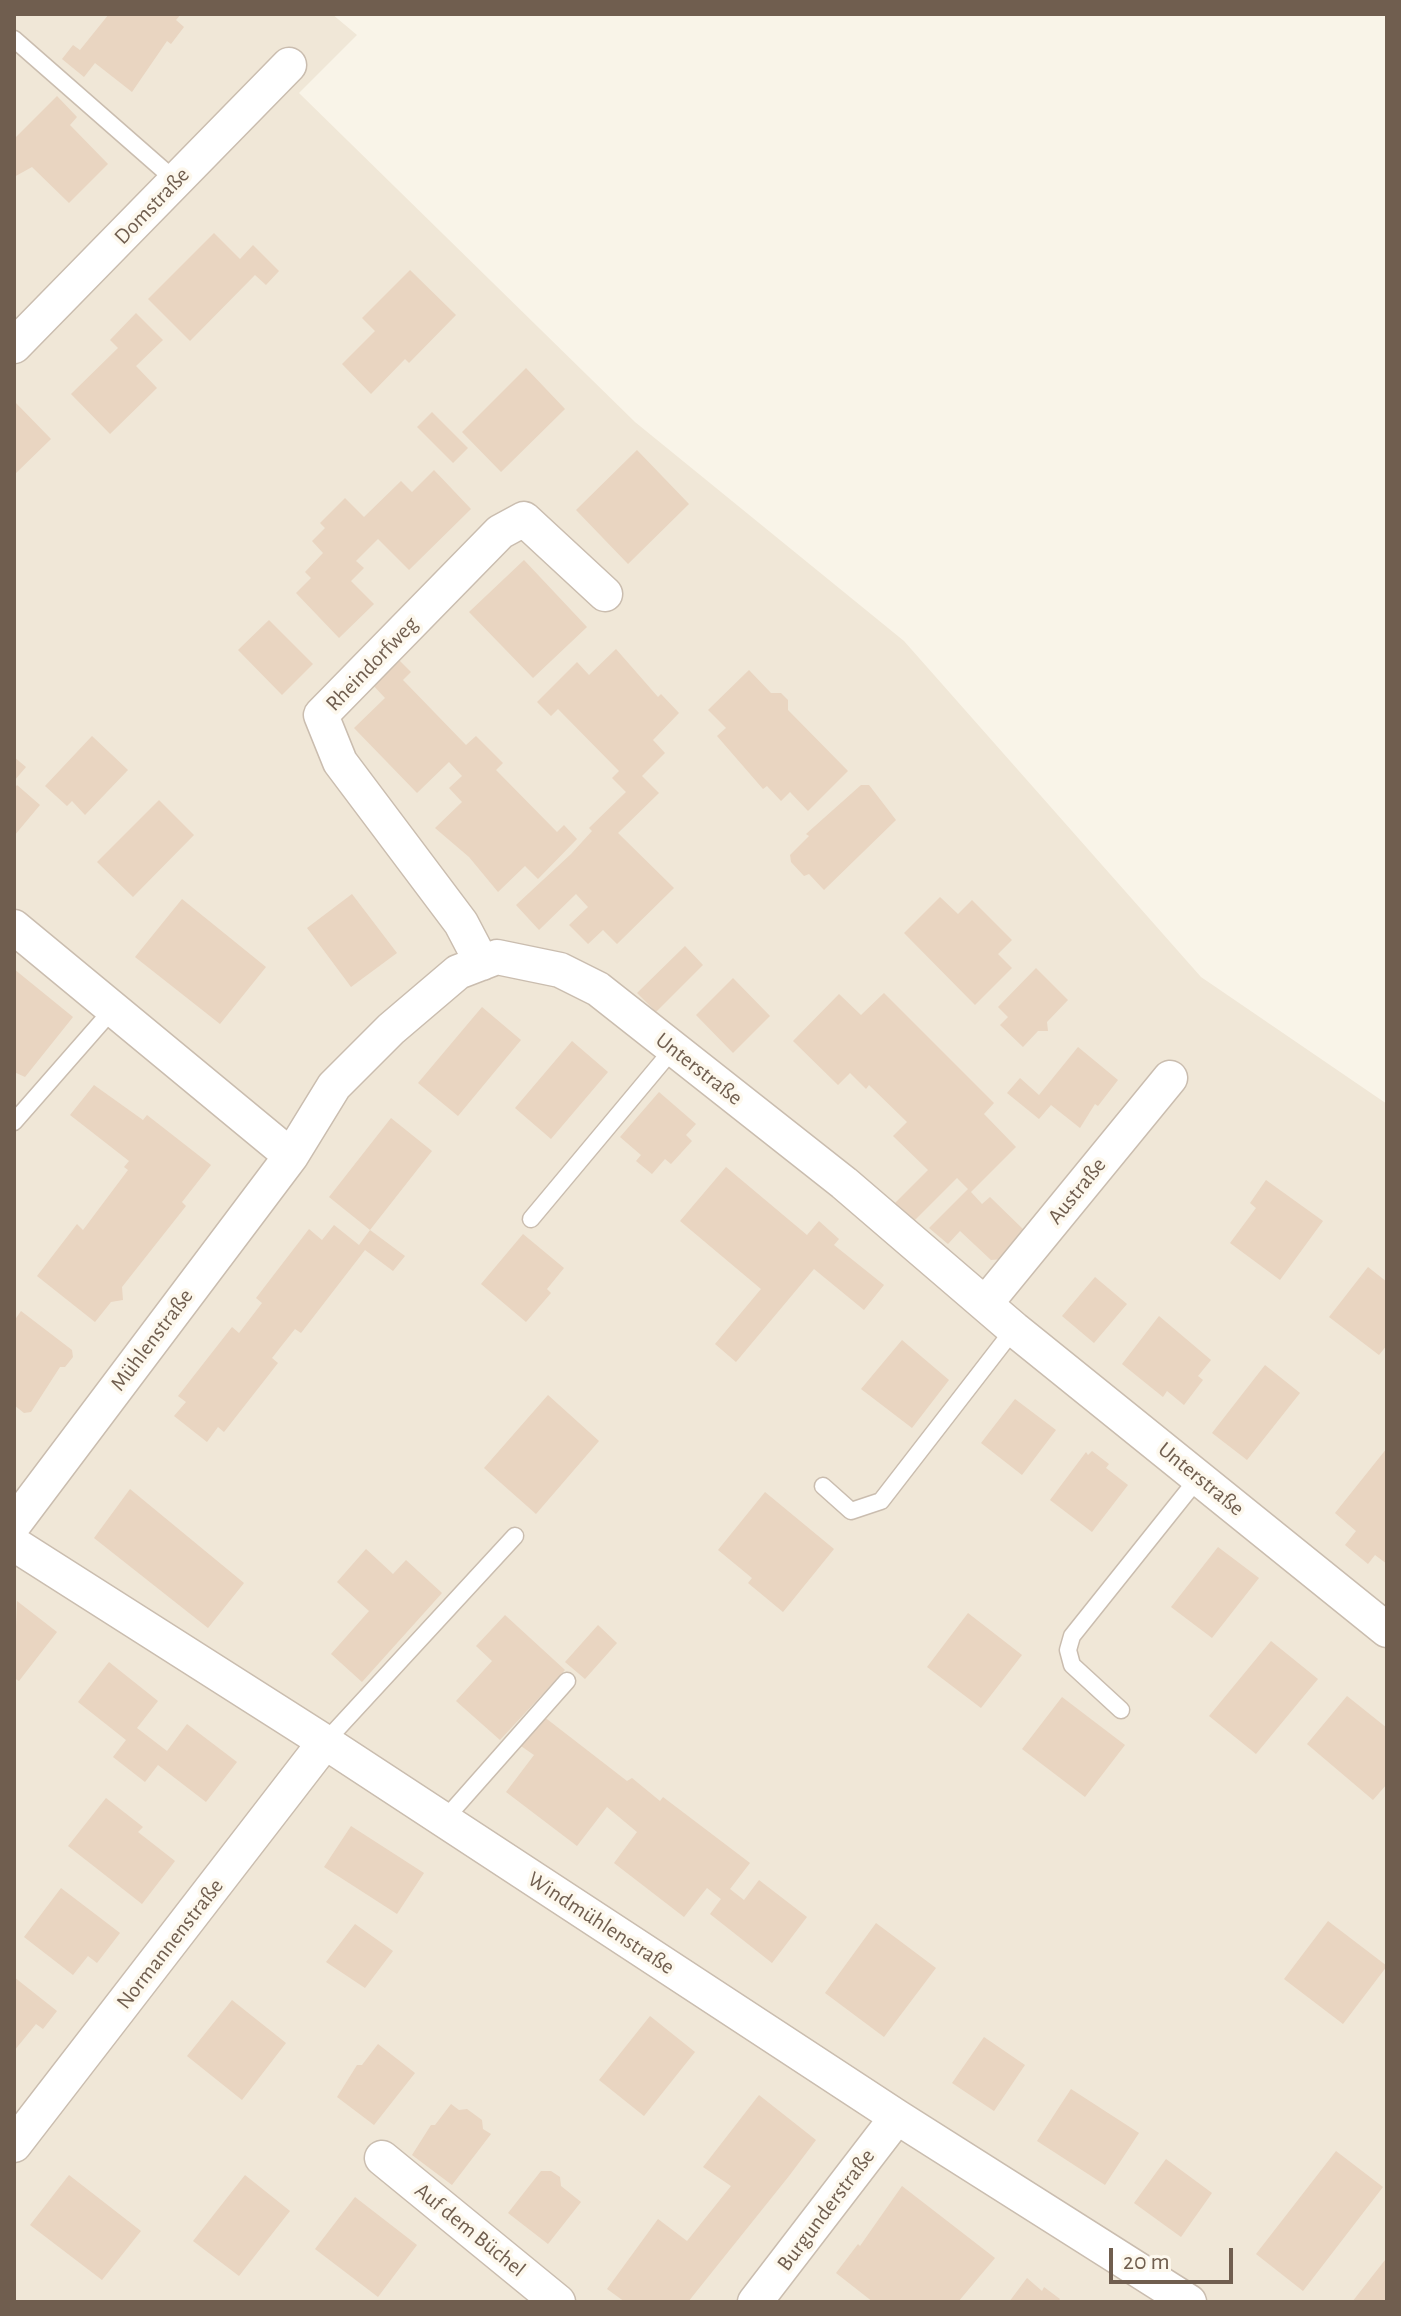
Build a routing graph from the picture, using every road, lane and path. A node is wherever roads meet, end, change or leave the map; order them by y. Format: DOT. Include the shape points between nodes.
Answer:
graph roads {
  1 [pos="14,39"];
  2 [pos="289,65"];
  3 [pos="176,181"];
  4 [pos="14,346"];
  5 [pos="605,594"];
  6 [pos="14,927"];
  7 [pos="482,963"];
  8 [pos="113,1009"];
  9 [pos="673,1049"];
  10 [pos="1170,1078"];
  11 [pos="14,1122"];
  12 [pos="291,1156"];
  13 [pos="531,1219"];
  14 [pos="985,1304"];
  15 [pos="1014,1329"];
  16 [pos="1199,1477"];
  17 [pos="823,1486"];
  18 [pos="14,1524"];
  19 [pos="515,1536"];
  20 [pos="14,1544"];
  21 [pos="1387,1630"];
  22 [pos="567,1681"];
  23 [pos="1121,1710"];
  24 [pos="325,1742"];
  25 [pos="444,1820"];
  26 [pos="897,2117"];
  27 [pos="14,2145"];
  28 [pos="382,2158"];
  29 [pos="558,2302"];
  30 [pos="755,2302"];
  31 [pos="1189,2302"];
  1 -- 3 [label="lane"];
  2 -- 3 [label="street, Domstraße"];
  3 -- 4 [label="street, Domstraße"];
  5 -- 7 [label="street, Rheindorfweg" via="524,519 500,532 321,715 340,762 461,923"];
  6 -- 8 [label="street"];
  7 -- 9 [label="street, Unterstraße" via="497,957 560,970 598,989"];
  7 -- 12 [label="street, Unterstraße" via="458,972 334,1086"];
  8 -- 11 [label="lane"];
  8 -- 12 [label="street"];
  9 -- 13 [label="lane"];
  9 -- 14 [label="street, Unterstraße" via="844,1183"];
  10 -- 14 [label="street, Austraße"];
  12 -- 18 [label="street, Mühlenstraße"];
  14 -- 15 [label="street, Unterstraße"];
  15 -- 16 [label="street, Unterstraße"];
  15 -- 17 [label="lane" via="881,1501 851,1511"];
  16 -- 21 [label="street, Unterstraße"];
  16 -- 23 [label="lane" via="1072,1636 1072,1665"];
  19 -- 24 [label="lane"];
  20 -- 24 [label="street, Windmühlenstraße"];
  22 -- 25 [label="lane"];
  24 -- 25 [label="street, Windmühlenstraße"];
  24 -- 27 [label="street, Normannenstraße"];
  25 -- 26 [label="street, Windmühlenstraße"];
  26 -- 30 [label="street, Burgunderstraße"];
  26 -- 31 [label="street, Windmühlenstraße"];
  28 -- 29 [label="street, Auf dem Büchel"];
}
